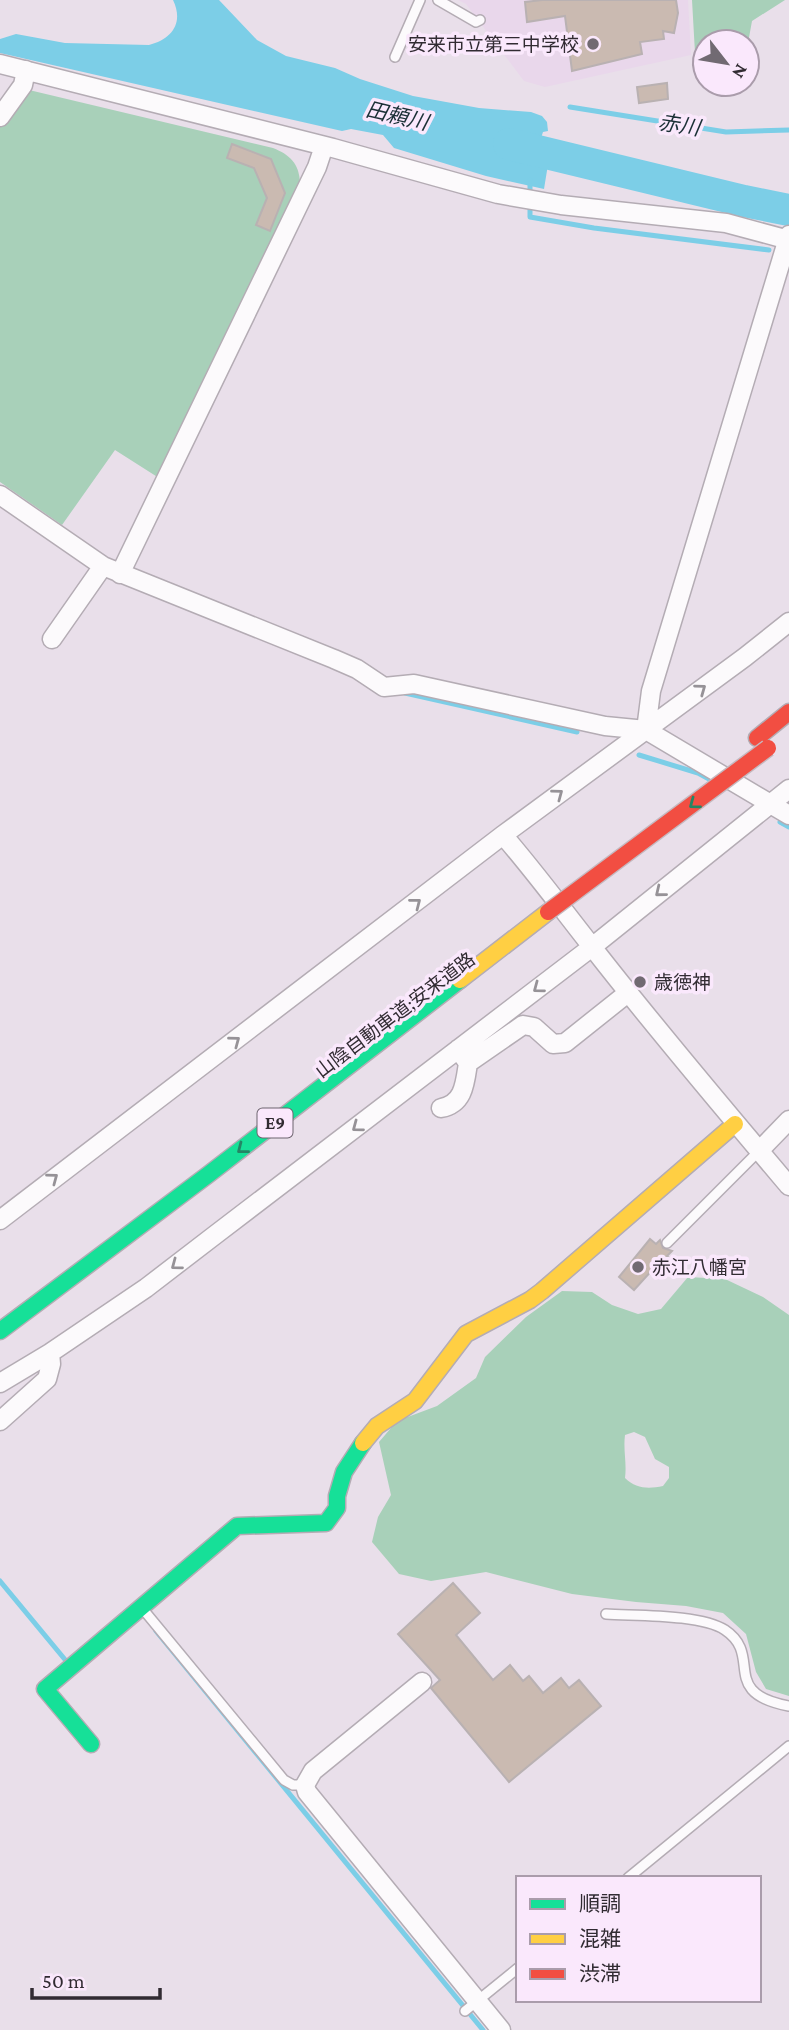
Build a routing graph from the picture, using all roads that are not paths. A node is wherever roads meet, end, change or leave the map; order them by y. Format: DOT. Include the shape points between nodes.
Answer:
graph roads {
  1 [pos="420,0"];
  2 [pos="438,0"];
  3 [pos="480,20"];
  4 [pos="395,57"];
  5 [pos="0,64"];
  6 [pos="26,70"];
  7 [pos="0,117"];
  8 [pos="324,146"];
  9 [pos="789,238"];
  10 [pos="0,495"];
  11 [pos="103,566"];
  12 [pos="120,574"];
  13 [pos="789,622"];
  14 [pos="52,639"];
  15 [pos="789,712"];
  16 [pos="646,730"];
  17 [pos="789,732"];
  18 [pos="762,743"];
  19 [pos="789,789"];
  20 [pos="771,803"];
  21 [pos="789,815"];
  22 [pos="503,835"];
  23 [pos="545,908"];
  24 [pos="592,947"];
  25 [pos="629,992"];
  26 [pos="463,1056"];
  27 [pos="441,1108"];
  28 [pos="789,1120"];
  29 [pos="735,1124"];
  30 [pos="759,1151"];
  31 [pos="789,1186"];
  32 [pos="0,1220"];
  33 [pos="667,1243"];
  34 [pos="0,1317"];
  35 [pos="0,1331"];
  36 [pos="50,1353"];
  37 [pos="0,1383"];
  38 [pos="0,1421"];
  39 [pos="141,1607"];
  40 [pos="606,1614"];
  41 [pos="422,1682"];
  42 [pos="789,1706"];
  43 [pos="91,1744"];
  44 [pos="789,1746"];
  45 [pos="305,1785"];
  46 [pos="630,1876"];
  47 [pos="516,1970"];
  48 [pos="470,2007"];
  49 [pos="501,2030"];
  1 -- 4 [label="lane"];
  2 -- 3 [label="lane" via="476,22"];
  5 -- 6 [label="street"];
  6 -- 7 [label="street" via="23,85"];
  6 -- 8 [label="street"];
  8 -- 9 [label="street" via="498,194 726,223"];
  8 -- 12 [label="street"];
  9 -- 16 [label="street" via="652,691"];
  10 -- 11 [label="street"];
  11 -- 12 [label="street"];
  11 -- 14 [label="street"];
  12 -- 16 [label="street" via="334,659 384,687 414,684 605,726"];
  16 -- 13 [label="street, one-way"];
  15 -- 18 [label="main road, 山陰自動車道;安来道路 / E9"];
  16 -- 20 [label="street"];
  22 -- 16 [label="street, one-way"];
  17 -- 18 [label="main road, 山陰自動車道;安来道路 / E9"];
  18 -- 23 [label="main road, 山陰自動車道;安来道路 / E9, bridge"];
  19 -- 20 [label="street"];
  20 -- 21 [label="street"];
  20 -- 24 [label="street, one-way"];
  22 -- 24 [label="street"];
  32 -- 22 [label="street, one-way"];
  23 -- 34 [label="main road, 山陰自動車道;安来道路 / E9"];
  23 -- 35 [label="main road, 山陰自動車道;安来道路 / E9, one-way" via="220,1166"];
  24 -- 25 [label="street"];
  24 -- 26 [label="street, one-way"];
  25 -- 26 [label="street" via="565,1043 554,1044 534,1027 523,1025"];
  25 -- 29 [label="street"];
  26 -- 27 [label="street" via="459,1099"];
  26 -- 36 [label="street, one-way"];
  28 -- 30 [label="street"];
  29 -- 30 [label="street"];
  29 -- 39 [label="main road" via="542,1291 466,1334 415,1401 377,1426 353,1455 344,1472 337,1508 326,1523 237,1526"];
  30 -- 31 [label="street"];
  30 -- 33 [label="lane"];
  36 -- 37 [label="street"];
  36 -- 38 [label="street" via="47,1379"];
  39 -- 43 [label="main road" via="46,1689"];
  39 -- 45 [label="lane" via="284,1780"];
  40 -- 42 [label="lane" via="685,1619 723,1628 737,1643 750,1689 766,1701"];
  41 -- 45 [label="street" via="313,1771"];
  44 -- 46 [label="lane"];
  45 -- 48 [label="street" via="311,1799"];
  47 -- 48 [label="lane"];
  48 -- 49 [label="street"];
}
